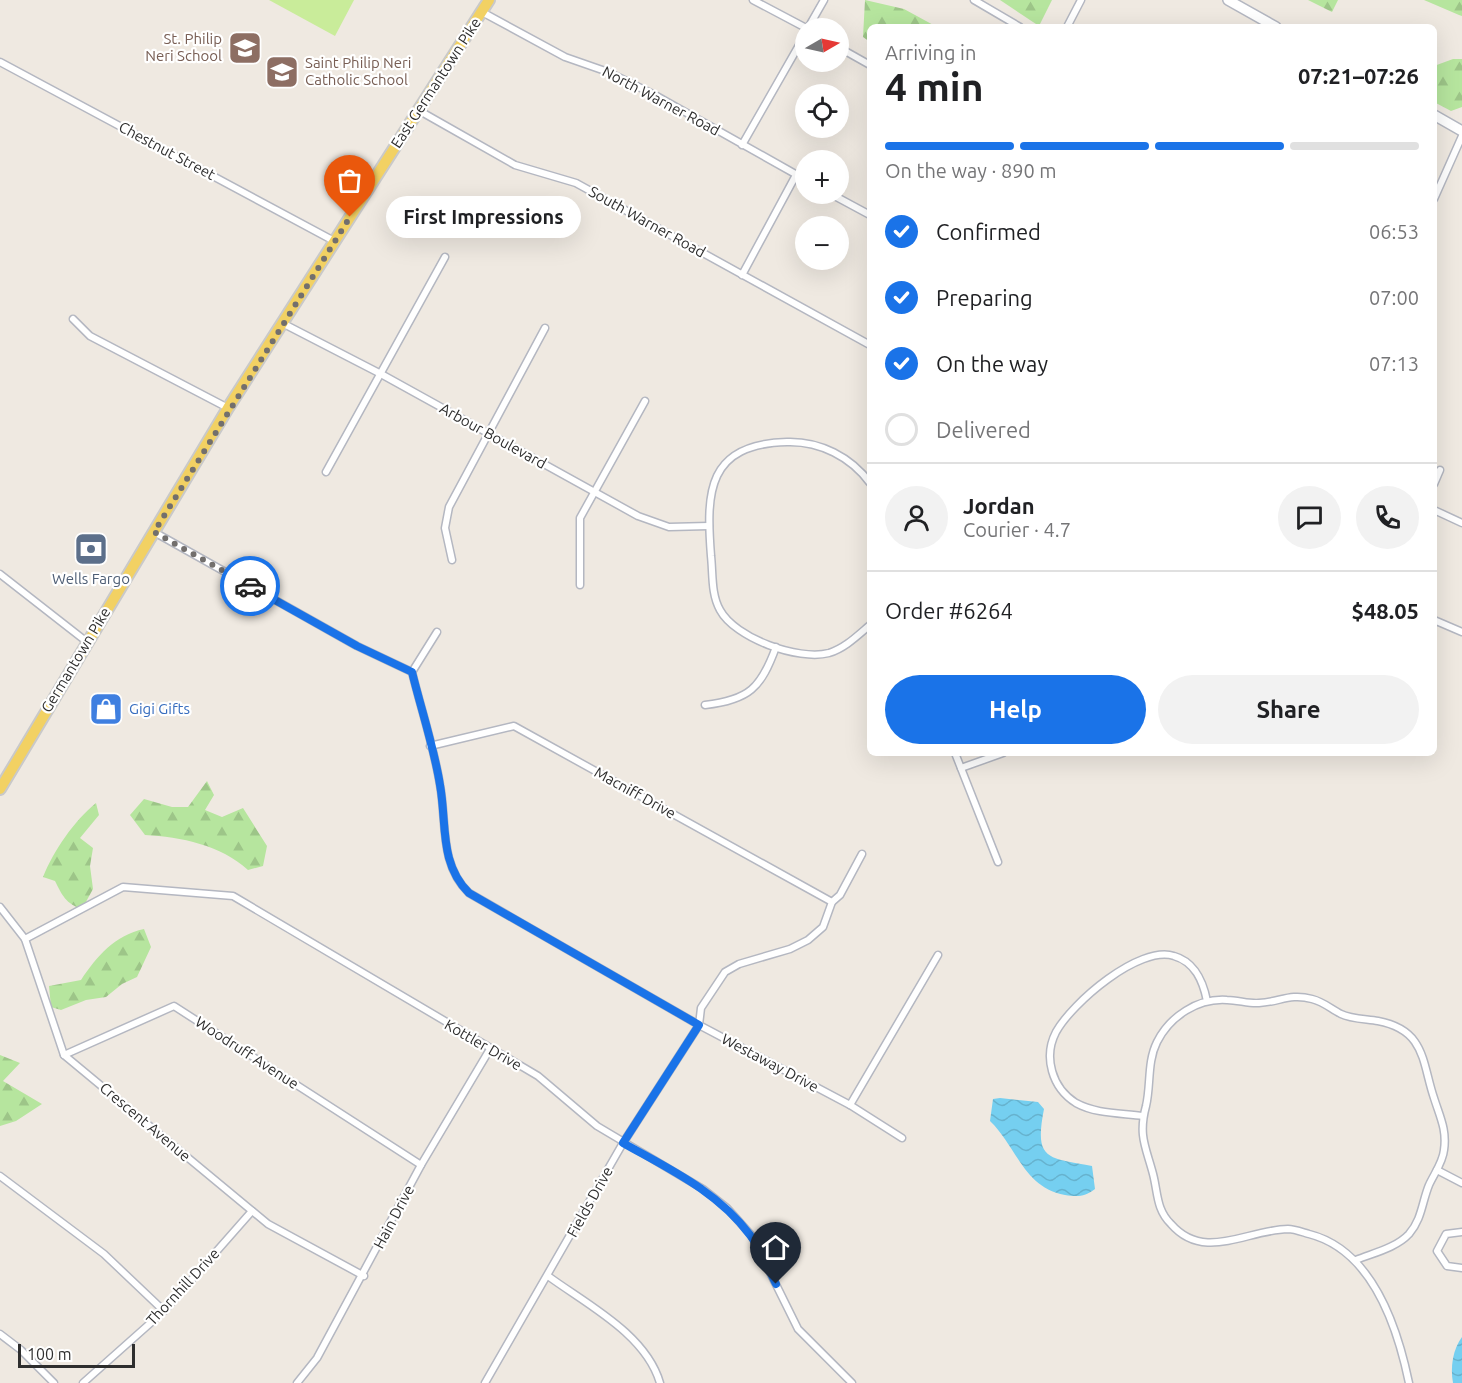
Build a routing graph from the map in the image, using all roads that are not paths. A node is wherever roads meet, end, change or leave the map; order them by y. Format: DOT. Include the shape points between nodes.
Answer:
graph roads {
  1 [pos="489,0"];
  2 [pos="753,0"];
  3 [pos="824,0"];
  4 [pos="974,0"];
  5 [pos="1081,0"];
  6 [pos="1228,0"];
  7 [pos="482,12"];
  8 [pos="813,18"];
  9 [pos="795,22"];
  10 [pos="1015,24"];
  11 [pos="1069,24"];
  12 [pos="1271,24"];
  13 [pos="795,52"];
  14 [pos="849,53"];
  15 [pos="0,62"];
  16 [pos="867,63"];
  17 [pos="418,110"];
  18 [pos="1437,117"];
  19 [pos="1462,131"];
  20 [pos="1462,136"];
  21 [pos="742,145"];
  22 [pos="795,173"];
  23 [pos="795,176"];
  24 [pos="1437,192"];
  25 [pos="849,204"];
  26 [pos="867,213"];
  27 [pos="334,242"];
  28 [pos="445,257"];
  29 [pos="742,275"];
  30 [pos="73,319"];
  31 [pos="284,324"];
  32 [pos="545,328"];
  33 [pos="867,343"];
  34 [pos="381,374"];
  35 [pos="645,401"];
  36 [pos="228,408"];
  37 [pos="489,434"];
  38 [pos="1440,470"];
  39 [pos="326,472"];
  40 [pos="1437,477"];
  41 [pos="867,480"];
  42 [pos="593,492"];
  43 [pos="1437,511"];
  44 [pos="1462,523"];
  45 [pos="709,526"];
  46 [pos="154,532"];
  47 [pos="452,560"];
  48 [pos="0,574"];
  49 [pos="580,585"];
  50 [pos="1437,621"];
  51 [pos="867,628"];
  52 [pos="863,631"];
  53 [pos="437,632"];
  54 [pos="1462,632"];
  55 [pos="867,635"];
  56 [pos="87,642"];
  57 [pos="776,647"];
  58 [pos="412,672"];
  59 [pos="705,705"];
  60 [pos="430,746"];
  61 [pos="956,756"];
  62 [pos="995,756"];
  63 [pos="961,768"];
  64 [pos="0,789"];
  65 [pos="862,854"];
  66 [pos="998,862"];
  67 [pos="832,902"];
  68 [pos="0,907"];
  69 [pos="25,939"];
  70 [pos="938,955"];
  71 [pos="1207,1000"];
  72 [pos="699,1025"];
  73 [pos="490,1049"];
  74 [pos="64,1055"];
  75 [pos="850,1105"];
  76 [pos="1143,1116"];
  77 [pos="902,1138"];
  78 [pos="623,1143"];
  79 [pos="421,1165"];
  80 [pos="1437,1170"];
  81 [pos="0,1176"];
  82 [pos="1462,1183"];
  83 [pos="252,1211"];
  84 [pos="1462,1232"];
  85 [pos="1356,1260"];
  86 [pos="1462,1268"];
  87 [pos="364,1276"];
  88 [pos="548,1276"];
  89 [pos="164,1311"];
  90 [pos="0,1334"];
  91 [pos="54,1383"];
  92 [pos="83,1383"];
  93 [pos="297,1383"];
  94 [pos="485,1383"];
  95 [pos="660,1383"];
  96 [pos="852,1383"];
  97 [pos="1409,1383"];
  1 -- 7 [label="main road, East Germantown Pike"];
  2 -- 9 [label="street"];
  3 -- 8 [label="street"];
  4 -- 10 [label="street"];
  5 -- 11 [label="street"];
  6 -- 12 [label="main road"];
  7 -- 17 [label="main road, East Germantown Pike"];
  7 -- 21 [label="street, North Warner Road" via="565,57 652,93"];
  13 -- 21 [label="street"];
  14 -- 16 [label="street"];
  15 -- 27 [label="street, Chestnut Street"];
  17 -- 27 [label="main road, East Germantown Pike"];
  17 -- 29 [label="street, South Warner Road" via="515,165 576,183"];
  18 -- 19 [label="main road"];
  20 -- 24 [label="street"];
  21 -- 22 [label="street, North Warner Road"];
  23 -- 29 [label="street"];
  25 -- 26 [label="street"];
  27 -- 31 [label="main road, East Germantown Pike"];
  28 -- 34 [label="street"];
  29 -- 33 [label="street, South Warner Road"];
  30 -- 36 [label="street" via="90,336"];
  31 -- 34 [label="street, Arbour Boulevard"];
  31 -- 36 [label="main road, East Germantown Pike"];
  32 -- 37 [label="street"];
  34 -- 37 [label="street, Arbour Boulevard"];
  34 -- 39 [label="street"];
  35 -- 42 [label="street"];
  36 -- 46 [label="main road, East Germantown Pike"];
  37 -- 42 [label="street, Arbour Boulevard"];
  37 -- 47 [label="street" via="447,514 446,535"];
  38 -- 40 [label="street"];
  41 -- 45 [label="street" via="850,462 827,449 797,442 767,444 734,456 713,479"];
  42 -- 45 [label="street, Arbour Boulevard" via="655,523 679,528"];
  42 -- 49 [label="street" via="578,526"];
  43 -- 44 [label="street"];
  45 -- 57 [label="street" via="713,589 719,609 738,630"];
  46 -- 56 [label="main road, Germantown Pike"];
  46 -- 58 [label="street" via="357,646"];
  48 -- 56 [label="street"];
  50 -- 54 [label="street"];
  51 -- 52 [label="street"];
  52 -- 55 [label="street"];
  52 -- 57 [label="street" via="846,645 827,653 806,654"];
  53 -- 58 [label="street"];
  56 -- 64 [label="main road, Germantown Pike"];
  57 -- 59 [label="street" via="756,687 731,702"];
  58 -- 60 [label="street, Westaway Drive"];
  60 -- 67 [label="street, Macniff Drive" via="514,726"];
  60 -- 72 [label="street, Westaway Drive" via="440,783 447,854 461,885"];
  61 -- 63 [label="street"];
  62 -- 63 [label="street"];
  63 -- 66 [label="street"];
  65 -- 67 [label="street, Fields Drive" via="840,895"];
  67 -- 72 [label="street, Fields Drive" via="823,927 808,940 725,972 700,1008"];
  68 -- 69 [label="street"];
  69 -- 73 [label="street, Kottler Drive" via="123,886 233,896"];
  69 -- 74 [label="street"];
  70 -- 75 [label="street"];
  71 -- 76 [label="street" via="1174,1019 1156,1043"];
  71 -- 76 [label="street" via="1196,970 1173,955 1160,954 1145,958 1092,992 1055,1033 1050,1059 1053,1080 1064,1094 1095,1110"];
  71 -- 80 [label="street" via="1260,1003 1288,996 1312,999 1341,1014 1384,1023 1406,1033 1422,1052 1445,1124 1444,1152"];
  72 -- 75 [label="street, Westaway Drive"];
  72 -- 78 [label="street, Fields Drive"];
  73 -- 78 [label="street, Kottler Drive" via="538,1076"];
  73 -- 79 [label="street, Hain Drive"];
  74 -- 79 [label="street, Woodruff Avenue" via="174,1006"];
  74 -- 83 [label="street, Crescent Avenue"];
  75 -- 77 [label="street, Westaway Drive"];
  76 -- 85 [label="street" via="1143,1147 1162,1213 1185,1237 1205,1244 1220,1243 1290,1229 1317,1236"];
  78 -- 88 [label="street, Fields Drive"];
  78 -- 96 [label="street, Kottler Drive" via="703,1189 727,1208 752,1236 798,1329"];
  79 -- 87 [label="street, Hain Drive"];
  80 -- 82 [label="street"];
  80 -- 85 [label="street" via="1411,1232 1400,1243"];
  81 -- 89 [label="street" via="104,1254"];
  83 -- 87 [label="street, Crescent Avenue" via="268,1224"];
  83 -- 89 [label="street, Thornhill Drive"];
  84 -- 86 [label="street" via="1446,1234 1437,1251 1446,1266"];
  85 -- 97 [label="street" via="1391,1323"];
  87 -- 93 [label="street, Hain Drive" via="317,1358"];
  88 -- 94 [label="street, Fields Drive"];
  88 -- 95 [label="street" via="637,1344"];
  89 -- 92 [label="street, Thornhill Drive"];
  90 -- 91 [label="street"];
}
